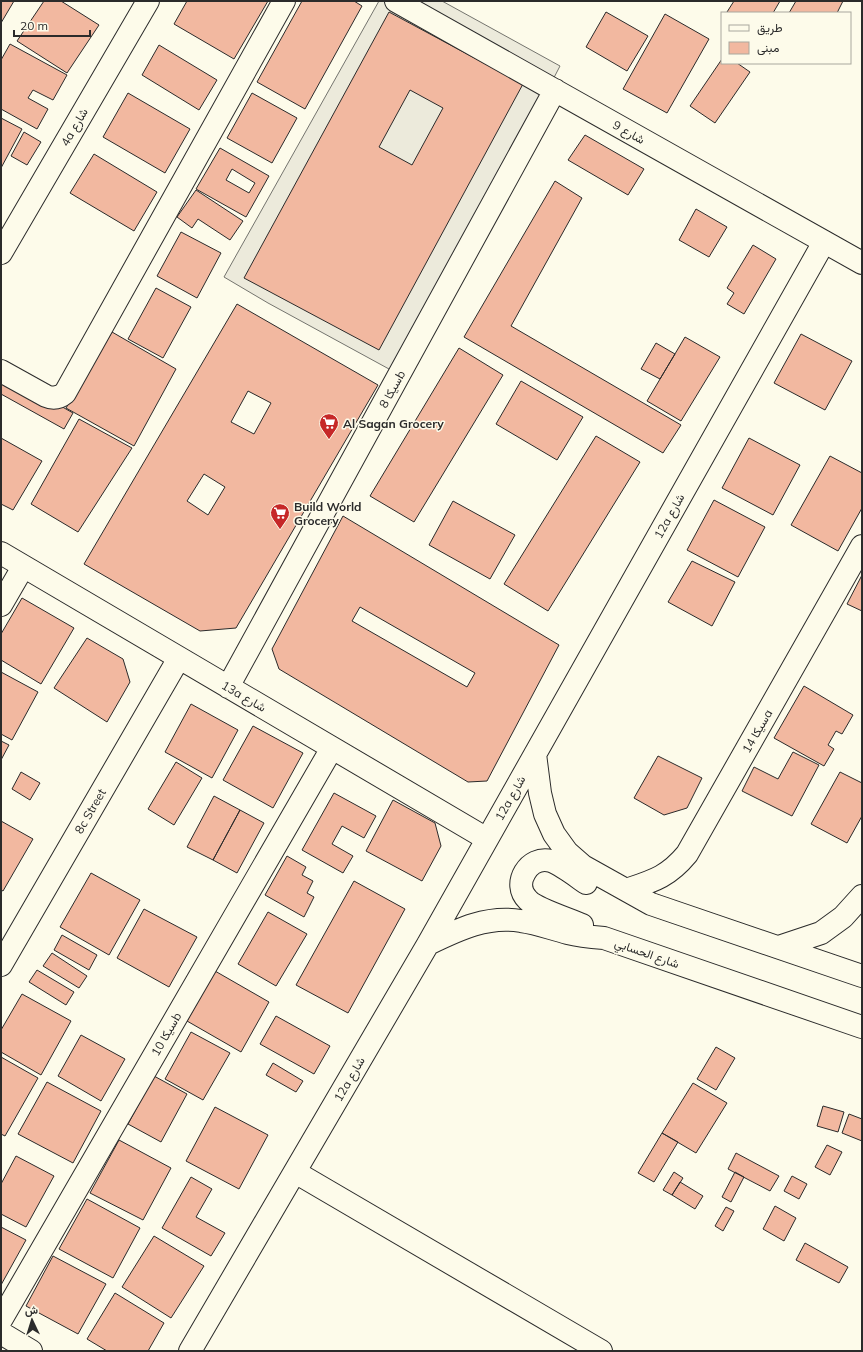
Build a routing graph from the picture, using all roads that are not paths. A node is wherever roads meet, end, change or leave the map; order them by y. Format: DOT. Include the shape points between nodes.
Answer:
graph roads {
  1 [pos="148,1"];
  2 [pos="284,1"];
  3 [pos="396,1"];
  4 [pos="555,90"];
  5 [pos="824,242"];
  6 [pos="1,253"];
  7 [pos="862,263"];
  8 [pos="1,371"];
  9 [pos="862,546"];
  10 [pos="1,553"];
  11 [pos="24,567"];
  12 [pos="1,605"];
  13 [pos="179,658"];
  14 [pos="228,687"];
  15 [pos="332,748"];
  16 [pos="535,754"];
  17 [pos="487,839"];
  18 [pos="626,890"];
  19 [pos="862,896"];
  20 [pos="650,904"];
  21 [pos="604,938"];
  22 [pos="428,944"];
  23 [pos="780,947"];
  24 [pos="1,965"];
  25 [pos="862,976"];
  26 [pos="862,1027"];
  27 [pos="295,1172"];
  28 [pos="1,1320"];
  29 [pos="1,1333"];
  30 [pos="31,1351"];
  31 [pos="190,1351"];
  32 [pos="601,1351"];
  1 -- 6 [label="street, 4a شارع"];
  2 -- 8 [label="street" via="65,393 51,398"];
  3 -- 4 [label="street, شارع 9"];
  4 -- 5 [label="street, شارع 9"];
  4 -- 14 [label="street, سيكا 8b"];
  5 -- 7 [label="street, شارع 9"];
  5 -- 16 [label="street, 12a شارع"];
  9 -- 18 [label="street, سيكا 14a" via="687,854 662,877"];
  10 -- 11 [label="street, 13a شارع"];
  11 -- 12 [label="street"];
  11 -- 13 [label="street, 13a شارع"];
  13 -- 14 [label="street, 13a شارع"];
  13 -- 24 [label="street, 8c Street"];
  14 -- 15 [label="street, 13a شارع"];
  15 -- 17 [label="street, 13a شارع"];
  15 -- 28 [label="street, سيكا 10b"];
  16 -- 17 [label="street, 12a شارع"];
  16 -- 18 [label="street" via="540,794 554,834 567,852 584,866"];
  17 -- 22 [label="street, 12a شارع"];
  18 -- 20 [label="street"];
  19 -- 23 [label="street" via="843,917 827,929"];
  20 -- 21 [label="street" via="600,892 552,861 541,860 531,864 524,872 521,882 522,892 528,901 591,929"];
  20 -- 23 [label="street"];
  21 -- 22 [label="street, شارع الحسابي" via="570,934 535,923 503,919 472,924"];
  21 -- 26 [label="street, شارع الحسابي"];
  22 -- 27 [label="street, 12a شارع"];
  23 -- 25 [label="street"];
  27 -- 31 [label="street, 12a شارع"];
  27 -- 32 [label="street"];
  29 -- 30 [label="street"];
}
